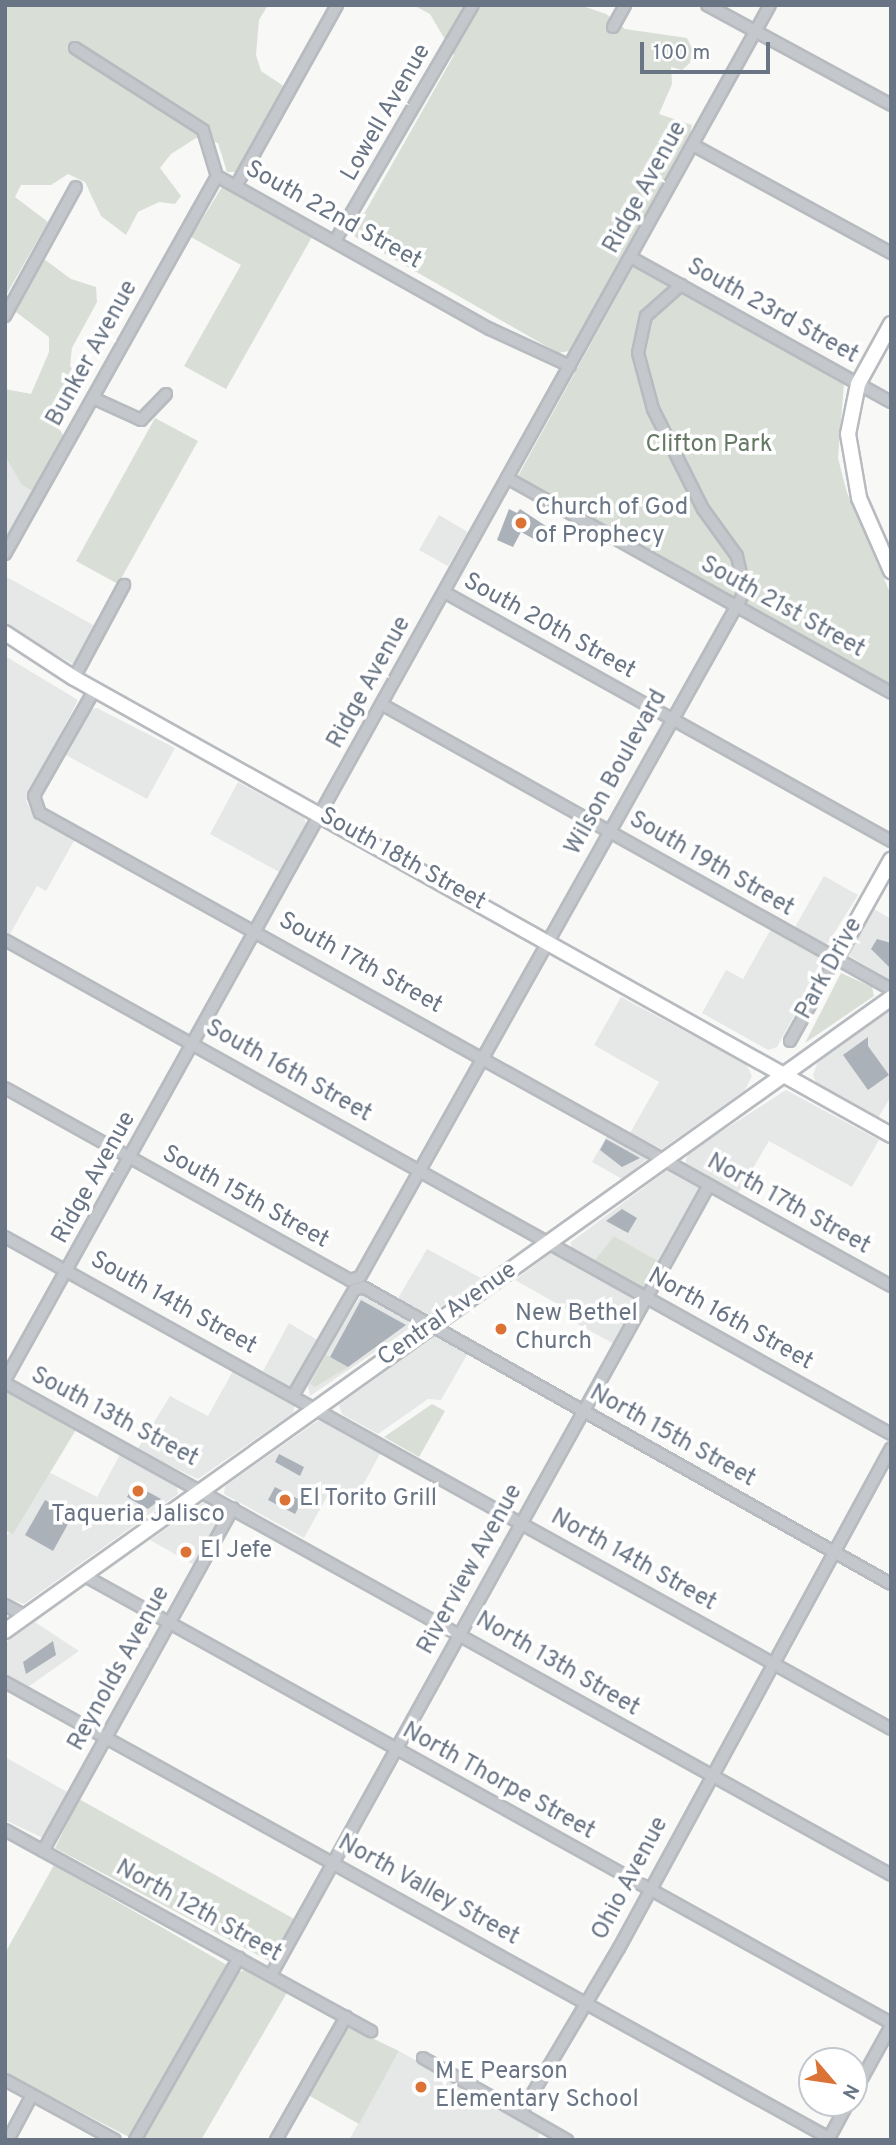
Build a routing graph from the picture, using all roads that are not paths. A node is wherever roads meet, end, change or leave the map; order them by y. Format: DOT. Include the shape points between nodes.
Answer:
graph roads {
  1 [pos="337,5"];
  2 [pos="473,5"];
  3 [pos="625,5"];
  4 [pos="707,5"];
  5 [pos="770,5"];
  6 [pos="613,27"];
  7 [pos="756,30"];
  8 [pos="75,48"];
  9 [pos="891,105"];
  10 [pos="693,145"];
  11 [pos="217,176"];
  12 [pos="236,186"];
  13 [pos="76,187"];
  14 [pos="335,242"];
  15 [pos="891,253"];
  16 [pos="632,258"];
  17 [pos="681,285"];
  18 [pos="5,316"];
  19 [pos="891,324"];
  20 [pos="570,366"];
  21 [pos="858,384"];
  22 [pos="166,394"];
  23 [pos="93,398"];
  24 [pos="891,402"];
  25 [pos="507,478"];
  26 [pos="877,540"];
  27 [pos="891,547"];
  28 [pos="5,554"];
  29 [pos="891,570"];
  30 [pos="124,585"];
  31 [pos="443,592"];
  32 [pos="736,607"];
  33 [pos="5,633"];
  34 [pos="12,647"];
  35 [pos="74,678"];
  36 [pos="95,689"];
  37 [pos="891,693"];
  38 [pos="383,705"];
  39 [pos="671,719"];
  40 [pos="322,815"];
  41 [pos="609,831"];
  42 [pos="891,841"];
  43 [pos="891,860"];
  44 [pos="258,931"];
  45 [pos="5,940"];
  46 [pos="547,942"];
  47 [pos="835,960"];
  48 [pos="891,989"];
  49 [pos="891,998"];
  50 [pos="790,1041"];
  51 [pos="193,1044"];
  52 [pos="482,1057"];
  53 [pos="785,1074"];
  54 [pos="5,1088"];
  55 [pos="891,1135"];
  56 [pos="130,1158"];
  57 [pos="666,1159"];
  58 [pos="420,1170"];
  59 [pos="709,1185"];
  60 [pos="5,1237"];
  61 [pos="548,1242"];
  62 [pos="68,1270"];
  63 [pos="356,1283"];
  64 [pos="891,1286"];
  65 [pos="646,1298"];
  66 [pos="432,1326"];
  67 [pos="5,1381"];
  68 [pos="293,1394"];
  69 [pos="320,1408"];
  70 [pos="583,1411"];
  71 [pos="891,1434"];
  72 [pos="891,1448"];
  73 [pos="202,1490"];
  74 [pos="233,1508"];
  75 [pos="520,1523"];
  76 [pos="832,1551"];
  77 [pos="85,1576"];
  78 [pos="891,1584"];
  79 [pos="5,1605"];
  80 [pos="26,1616"];
  81 [pos="169,1623"];
  82 [pos="5,1631"];
  83 [pos="459,1633"];
  84 [pos="771,1661"];
  85 [pos="5,1682"];
  86 [pos="891,1729"];
  87 [pos="107,1737"];
  88 [pos="397,1748"];
  89 [pos="710,1776"];
  90 [pos="5,1830"];
  91 [pos="43,1851"];
  92 [pos="334,1862"];
  93 [pos="891,1875"];
  94 [pos="650,1892"];
  95 [pos="239,1958"];
  96 [pos="271,1975"];
  97 [pos="587,2004"];
  98 [pos="346,2017"];
  99 [pos="891,2024"];
  100 [pos="371,2031"];
  101 [pos="423,2058"];
  102 [pos="868,2067"];
  103 [pos="5,2080"];
  104 [pos="32,2095"];
  105 [pos="521,2113"];
  106 [pos="840,2117"];
  107 [pos="546,2135"];
  108 [pos="828,2139"];
  109 [pos="8,2140"];
  110 [pos="115,2140"];
  111 [pos="135,2140"];
  112 [pos="276,2140"];
  113 [pos="567,2140"];
  1 -- 12 [label="street"];
  2 -- 14 [label="street, Lowell Avenue"];
  3 -- 6 [label="street"];
  4 -- 7 [label="street"];
  5 -- 7 [label="street, Ridge Avenue"];
  7 -- 9 [label="street"];
  7 -- 10 [label="street, Ridge Avenue"];
  8 -- 11 [label="street, South 22nd Street" via="203,130"];
  10 -- 15 [label="street"];
  10 -- 16 [label="street, Ridge Avenue"];
  11 -- 12 [label="street, South 22nd Street"];
  11 -- 23 [label="street, Bunker Avenue"];
  12 -- 14 [label="street, South 22nd Street"];
  13 -- 18 [label="street"];
  14 -- 20 [label="street, South 22nd Street" via="489,329"];
  16 -- 17 [label="street, South 23rd Street"];
  16 -- 20 [label="street, Ridge Avenue"];
  17 -- 21 [label="street, South 23rd Street"];
  17 -- 32 [label="street, Wilson Boulevard" via="646,316 638,353 658,419 703,509 737,556 745,591"];
  19 -- 21 [label="main road"];
  20 -- 25 [label="street, Ridge Avenue"];
  21 -- 24 [label="street, South 23rd Street"];
  21 -- 26 [label="main road" via="848,434 849,466"];
  22 -- 23 [label="street" via="141,420"];
  23 -- 28 [label="street, Bunker Avenue"];
  25 -- 31 [label="street, Ridge Avenue"];
  25 -- 32 [label="street, South 21st Street"];
  26 -- 27 [label="street"];
  26 -- 29 [label="main road"];
  30 -- 35 [label="street"];
  31 -- 38 [label="street, Ridge Avenue"];
  31 -- 39 [label="street, South 20th Street"];
  32 -- 37 [label="street, South 21st Street"];
  32 -- 39 [label="street, Wilson Boulevard"];
  33 -- 34 [label="main road, South 18th Street"];
  34 -- 35 [label="main road, South 18th Street"];
  35 -- 36 [label="main road, South 18th Street"];
  36 -- 40 [label="main road, South 18th Street"];
  36 -- 44 [label="street, South 17th Street" via="33,807"];
  38 -- 40 [label="street, Ridge Avenue"];
  38 -- 41 [label="street, South 19th Street"];
  39 -- 41 [label="street, Wilson Boulevard"];
  39 -- 42 [label="street, South 20th Street"];
  40 -- 44 [label="street, Ridge Avenue"];
  40 -- 46 [label="main road, South 18th Street"];
  41 -- 46 [label="street, Wilson Boulevard"];
  41 -- 47 [label="street, South 19th Street"];
  43 -- 47 [label="main road, Park Drive"];
  44 -- 51 [label="street, Ridge Avenue"];
  44 -- 52 [label="street, South 17th Street"];
  45 -- 51 [label="street, South 16th Street"];
  46 -- 52 [label="street, Wilson Boulevard"];
  46 -- 53 [label="main road, South 18th Street"];
  47 -- 48 [label="street, South 19th Street"];
  47 -- 50 [label="street, Park Drive"];
  49 -- 53 [label="main road, Central Avenue"];
  51 -- 56 [label="street, Ridge Avenue"];
  51 -- 58 [label="street, South 16th Street"];
  52 -- 57 [label="street, South 17th Street"];
  52 -- 58 [label="street, Wilson Boulevard"];
  53 -- 55 [label="main road, South 18th Street"];
  53 -- 57 [label="main road, Central Avenue"];
  54 -- 56 [label="street, South 15th Street"];
  56 -- 62 [label="street, Ridge Avenue"];
  56 -- 63 [label="street, South 15th Street"];
  57 -- 59 [label="street, North 17th Street"];
  57 -- 61 [label="main road, Central Avenue"];
  58 -- 61 [label="street, South 16th Street"];
  58 -- 63 [label="street, Wilson Boulevard"];
  59 -- 64 [label="street, North 17th Street"];
  59 -- 65 [label="street, Riverview Avenue"];
  60 -- 62 [label="street, South 14th Street"];
  61 -- 65 [label="street, North 16th Street"];
  61 -- 66 [label="main road, Central Avenue"];
  62 -- 67 [label="street, Ridge Avenue"];
  62 -- 68 [label="street, South 14th Street"];
  63 -- 66 [label="street, South 15th Street"];
  63 -- 68 [label="street, Wilson Boulevard"];
  65 -- 70 [label="street, Riverview Avenue"];
  65 -- 71 [label="street, North 16th Street"];
  66 -- 69 [label="main road, Central Avenue"];
  66 -- 70 [label="street, North 15th Street"];
  67 -- 73 [label="street, South 13th Street"];
  68 -- 69 [label="street, South 14th Street"];
  69 -- 73 [label="main road, Central Avenue"];
  69 -- 75 [label="street, North 14th Street"];
  70 -- 75 [label="street, Riverview Avenue"];
  70 -- 76 [label="street, North 15th Street"];
  72 -- 76 [label="street, Ohio Avenue"];
  73 -- 74 [label="street, North 13th Street"];
  73 -- 77 [label="main road, Central Avenue"];
  74 -- 81 [label="street, Reynolds Avenue"];
  74 -- 83 [label="street, North 13th Street"];
  75 -- 83 [label="street, Riverview Avenue"];
  75 -- 84 [label="street, North 14th Street"];
  76 -- 78 [label="street, North 15th Street"];
  76 -- 84 [label="street, Ohio Avenue"];
  77 -- 80 [label="main road, Central Avenue"];
  77 -- 81 [label="street, North Thorpe Street"];
  79 -- 80 [label="street"];
  80 -- 82 [label="main road, Central Avenue"];
  81 -- 87 [label="street, Reynolds Avenue"];
  81 -- 88 [label="street, North Thorpe Street"];
  83 -- 88 [label="street, Riverview Avenue"];
  83 -- 89 [label="street, North 13th Street"];
  84 -- 86 [label="street, North 14th Street"];
  84 -- 89 [label="street, Ohio Avenue"];
  85 -- 87 [label="street, North Valley Street"];
  87 -- 91 [label="street, Reynolds Avenue"];
  87 -- 92 [label="street, North Valley Street"];
  88 -- 92 [label="street, Riverview Avenue"];
  88 -- 94 [label="street, North Thorpe Street"];
  89 -- 93 [label="street, North 13th Street"];
  89 -- 94 [label="street, Ohio Avenue"];
  90 -- 91 [label="street, North 12th Street"];
  91 -- 95 [label="street, North 12th Street"];
  92 -- 96 [label="street, Riverview Avenue"];
  92 -- 97 [label="street, North Valley Street"];
  94 -- 97 [label="street, Ohio Avenue"];
  94 -- 99 [label="street, North Thorpe Street"];
  95 -- 96 [label="street, North 12th Street"];
  95 -- 111 [label="street"];
  96 -- 98 [label="street, North 12th Street"];
  97 -- 105 [label="street, Ohio Avenue"];
  97 -- 108 [label="street, North Valley Street"];
  98 -- 100 [label="street, North 12th Street"];
  98 -- 112 [label="street"];
  99 -- 102 [label="street"];
  101 -- 105 [label="street"];
  103 -- 104 [label="street"];
  104 -- 109 [label="street"];
  104 -- 110 [label="street"];
  105 -- 107 [label="street"];
  106 -- 108 [label="street"];
  107 -- 113 [label="street"];
}
